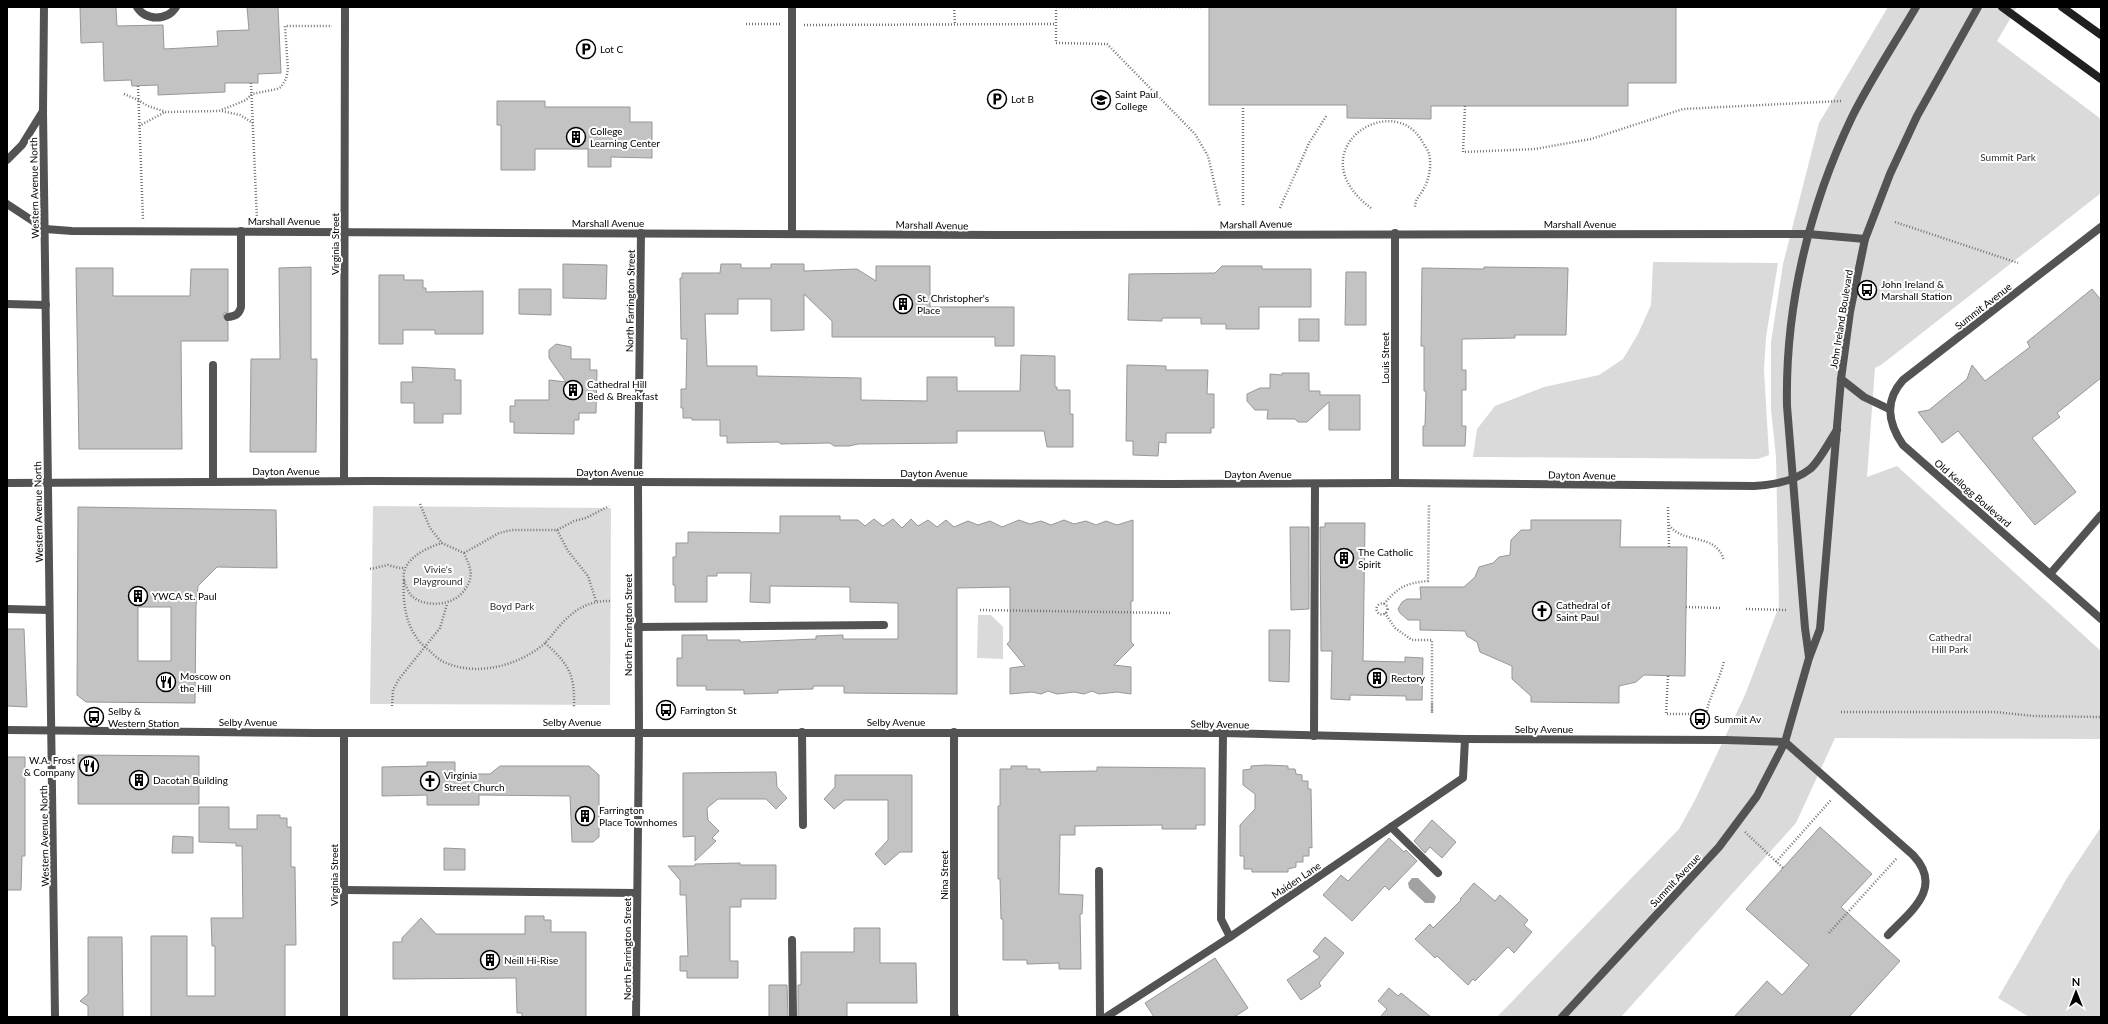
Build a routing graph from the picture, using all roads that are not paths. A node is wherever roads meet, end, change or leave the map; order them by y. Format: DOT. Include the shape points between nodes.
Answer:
graph roads {
  1 [pos="44,7"];
  2 [pos="137,7"];
  3 [pos="176,7"];
  4 [pos="345,7"];
  5 [pos="792,7"];
  6 [pos="1916,7"];
  7 [pos="1978,7"];
  8 [pos="2002,7"];
  9 [pos="2062,7"];
  10 [pos="2101,35"];
  11 [pos="2101,79"];
  12 [pos="43,111"];
  13 [pos="7,160"];
  14 [pos="7,204"];
  15 [pos="2101,227"];
  16 [pos="45,229"];
  17 [pos="241,231"];
  18 [pos="345,231"];
  19 [pos="641,233"];
  20 [pos="792,233"];
  21 [pos="1395,233"];
  22 [pos="1808,234"];
  23 [pos="1865,239"];
  24 [pos="7,304"];
  25 [pos="46,305"];
  26 [pos="228,317"];
  27 [pos="214,365"];
  28 [pos="1842,379"];
  29 [pos="1889,410"];
  30 [pos="1837,430"];
  31 [pos="1793,478"];
  32 [pos="344,481"];
  33 [pos="214,482"];
  34 [pos="638,482"];
  35 [pos="7,483"];
  36 [pos="48,483"];
  37 [pos="1395,483"];
  38 [pos="1315,484"];
  39 [pos="2101,515"];
  40 [pos="2050,574"];
  41 [pos="7,609"];
  42 [pos="49,610"];
  43 [pos="2101,620"];
  44 [pos="884,625"];
  45 [pos="638,627"];
  46 [pos="1809,658"];
  47 [pos="7,730"];
  48 [pos="52,731"];
  49 [pos="639,732"];
  50 [pos="802,732"];
  51 [pos="954,732"];
  52 [pos="344,733"];
  53 [pos="1223,733"];
  54 [pos="1314,736"];
  55 [pos="1465,739"];
  56 [pos="1785,742"];
  57 [pos="803,825"];
  58 [pos="1391,827"];
  59 [pos="1099,871"];
  60 [pos="1438,874"];
  61 [pos="344,890"];
  62 [pos="637,893"];
  63 [pos="1888,936"];
  64 [pos="1230,937"];
  65 [pos="792,940"];
  66 [pos="55,1017"];
  67 [pos="344,1017"];
  68 [pos="636,1017"];
  69 [pos="793,1017"];
  70 [pos="954,1017"];
  71 [pos="1100,1017"];
  72 [pos="1106,1017"];
  73 [pos="1562,1017"];
  1 -- 12 [label="street, Western Avenue North"];
  2 -- 3 [label="street" via="144,14 160,18 168,15"];
  4 -- 18 [label="street, Virginia Street"];
  5 -- 20 [label="street"];
  6 -- 22 [label="street, John Ireland Boulevard" via="1853,116 1825,179"];
  7 -- 23 [label="street, John Ireland Boulevard" via="1917,116 1890,174"];
  8 -- 11 [label="main road"];
  9 -- 10 [label="main road"];
  12 -- 13 [label="street" via="22,144"];
  12 -- 16 [label="street, Western Avenue North"];
  14 -- 16 [label="street"];
  15 -- 29 [label="street, Summit Avenue" via="1904,380 1892,397"];
  16 -- 17 [label="street, Marshall Avenue"];
  16 -- 25 [label="street, Western Avenue North"];
  17 -- 18 [label="street, Marshall Avenue"];
  17 -- 26 [label="street" via="241,307 236,316"];
  18 -- 19 [label="street, Marshall Avenue" via="485,234"];
  18 -- 32 [label="street, Virginia Street"];
  19 -- 20 [label="street, Marshall Avenue"];
  19 -- 34 [label="street, North Farrington Street"];
  20 -- 21 [label="street, Marshall Avenue" via="1148,236"];
  21 -- 22 [label="street, Marshall Avenue"];
  21 -- 37 [label="street, Louis Street"];
  22 -- 23 [label="street, Marshall Avenue"];
  22 -- 31 [label="street, John Ireland Boulevard" via="1793,306 1786,373"];
  23 -- 28 [label="street, John Ireland Boulevard" via="1850,312"];
  24 -- 25 [label="street"];
  25 -- 36 [label="street, Western Avenue North"];
  27 -- 33 [label="street"];
  28 -- 29 [label="street" via="1864,397"];
  28 -- 30 [label="street, John Ireland Boulevard"];
  29 -- 40 [label="street, Old Kellogg Boulevard" via="1894,430 1903,445"];
  30 -- 31 [label="street, Dayton Avenue" via="1811,469"];
  30 -- 46 [label="street, John Ireland Boulevard" via="1820,629"];
  31 -- 37 [label="street, Dayton Avenue" via="1770,486"];
  31 -- 46 [label="street, John Ireland Boulevard"];
  32 -- 33 [label="street, Dayton Avenue"];
  32 -- 34 [label="street, Dayton Avenue"];
  33 -- 36 [label="street, Dayton Avenue"];
  34 -- 38 [label="street, Dayton Avenue"];
  34 -- 45 [label="street, North Farrington Street"];
  35 -- 36 [label="street, Dayton Avenue"];
  36 -- 42 [label="street, Western Avenue North"];
  37 -- 38 [label="street, Dayton Avenue"];
  38 -- 54 [label="street"];
  39 -- 40 [label="street"];
  40 -- 43 [label="street, Old Kellogg Boulevard"];
  41 -- 42 [label="street"];
  42 -- 48 [label="street, Western Avenue North"];
  44 -- 45 [label="street"];
  45 -- 49 [label="street, North Farrington Street"];
  46 -- 56 [label="street, John Ireland Boulevard"];
  47 -- 48 [label="street, Selby Avenue"];
  48 -- 52 [label="street, Selby Avenue"];
  48 -- 66 [label="street, Western Avenue North"];
  49 -- 50 [label="street, Selby Avenue"];
  49 -- 52 [label="street, Selby Avenue"];
  49 -- 62 [label="street, North Farrington Street"];
  50 -- 51 [label="street, Selby Avenue"];
  50 -- 57 [label="street"];
  51 -- 53 [label="street, Selby Avenue"];
  51 -- 70 [label="street, Nina Street"];
  52 -- 61 [label="street, Virginia Street"];
  53 -- 54 [label="street, Selby Avenue"];
  53 -- 64 [label="street" via="1221,919"];
  54 -- 55 [label="street, Selby Avenue"];
  55 -- 56 [label="street, Selby Avenue"];
  55 -- 58 [label="street, Maiden Lane" via="1463,778"];
  56 -- 63 [label="street" via="1920,862 1924,870 1923,897"];
  56 -- 73 [label="street, Summit Avenue" via="1757,796 1718,847"];
  58 -- 60 [label="street"];
  58 -- 64 [label="street, Maiden Lane"];
  59 -- 71 [label="street"];
  61 -- 62 [label="street"];
  61 -- 67 [label="street, Virginia Street"];
  62 -- 68 [label="street, North Farrington Street"];
  64 -- 72 [label="street, Maiden Lane"];
  65 -- 69 [label="street"];
}
